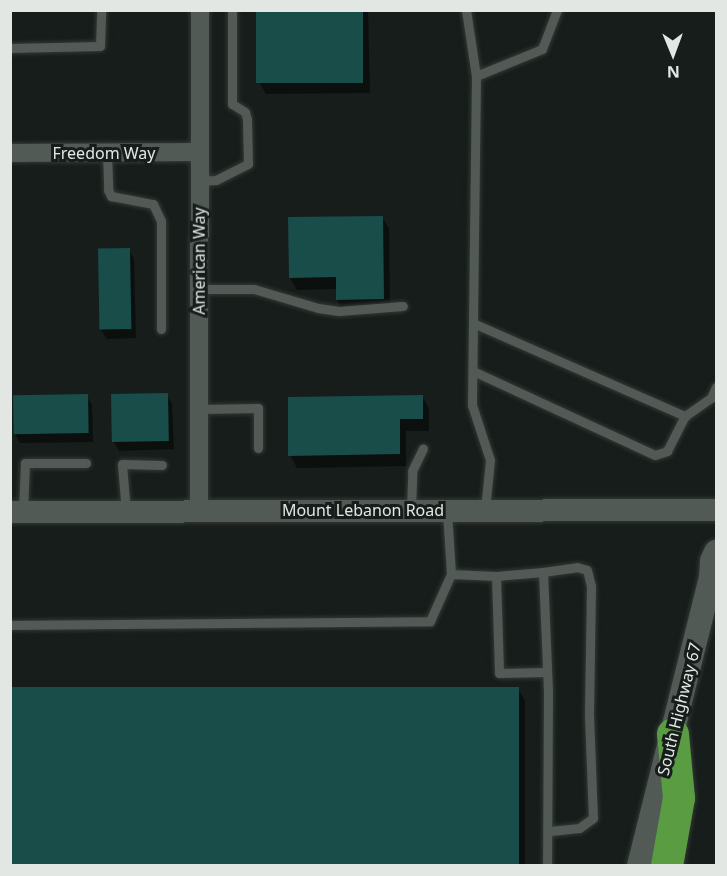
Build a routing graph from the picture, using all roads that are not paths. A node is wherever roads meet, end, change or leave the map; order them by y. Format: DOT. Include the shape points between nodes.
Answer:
graph roads {
  1 [pos="101,10"];
  2 [pos="200,10"];
  3 [pos="232,10"];
  4 [pos="466,10"];
  5 [pos="557,10"];
  6 [pos="10,48"];
  7 [pos="476,76"];
  8 [pos="198,152"];
  9 [pos="10,153"];
  10 [pos="107,153"];
  11 [pos="198,181"];
  12 [pos="199,290"];
  13 [pos="403,306"];
  14 [pos="473,323"];
  15 [pos="161,329"];
  16 [pos="473,371"];
  17 [pos="717,387"];
  18 [pos="199,409"];
  19 [pos="685,416"];
  20 [pos="258,448"];
  21 [pos="423,448"];
  22 [pos="86,463"];
  23 [pos="162,465"];
  24 [pos="411,509"];
  25 [pos="447,509"];
  26 [pos="486,510"];
  27 [pos="717,510"];
  28 [pos="200,511"];
  29 [pos="17,512"];
  30 [pos="126,512"];
  31 [pos="717,552"];
  32 [pos="543,572"];
  33 [pos="451,574"];
  34 [pos="714,574"];
  35 [pos="496,576"];
  36 [pos="10,626"];
  37 [pos="547,672"];
  38 [pos="673,734"];
  39 [pos="548,831"];
  40 [pos="547,866"];
  41 [pos="639,866"];
  42 [pos="667,866"];
  1 -- 6 [label="lane" via="100,46"];
  2 -- 8 [label="street, American Way"];
  3 -- 11 [label="lane" via="232,104 245,112 247,118 248,164 216,180"];
  4 -- 7 [label="lane"];
  5 -- 7 [label="lane" via="542,49"];
  7 -- 14 [label="lane"];
  8 -- 10 [label="street, Freedom Way"];
  8 -- 11 [label="street, American Way"];
  9 -- 10 [label="street, Freedom Way"];
  10 -- 15 [label="lane" via="111,196 153,204 161,221"];
  11 -- 12 [label="street, American Way"];
  12 -- 13 [label="lane" via="254,288 318,308 339,310"];
  12 -- 18 [label="street, American Way"];
  14 -- 16 [label="lane"];
  14 -- 19 [label="lane"];
  16 -- 19 [label="lane" via="655,455 667,451"];
  16 -- 26 [label="lane" via="472,405 490,460"];
  17 -- 19 [label="lane" via="711,398"];
  18 -- 20 [label="lane" via="258,408"];
  18 -- 28 [label="street, American Way"];
  21 -- 24 [label="lane" via="414,463"];
  22 -- 29 [label="lane" via="25,464"];
  23 -- 30 [label="lane" via="122,464"];
  24 -- 25 [label="street, Mount Lebanon Road"];
  24 -- 28 [label="street, Mount Lebanon Road"];
  25 -- 26 [label="street, Mount Lebanon Road"];
  25 -- 33 [label="lane"];
  26 -- 27 [label="street, Mount Lebanon Road"];
  28 -- 30 [label="street, Mount Lebanon Road"];
  29 -- 30 [label="street, Mount Lebanon Road"];
  31 -- 34 [label="main road, South Highway 67" via="712,561"];
  32 -- 35 [label="lane"];
  32 -- 37 [label="lane"];
  32 -- 39 [label="lane" via="577,567 587,570 591,586 589,715 593,818 579,828"];
  33 -- 35 [label="lane"];
  33 -- 36 [label="lane" via="430,621"];
  34 -- 38 [label="main road, South Highway 67"];
  35 -- 37 [label="lane" via="499,673"];
  37 -- 39 [label="lane"];
  38 -- 41 [label="main road, South Highway 67"];
  38 -- 42 [label="highway" via="679,798"];
  39 -- 40 [label="lane"];
}
